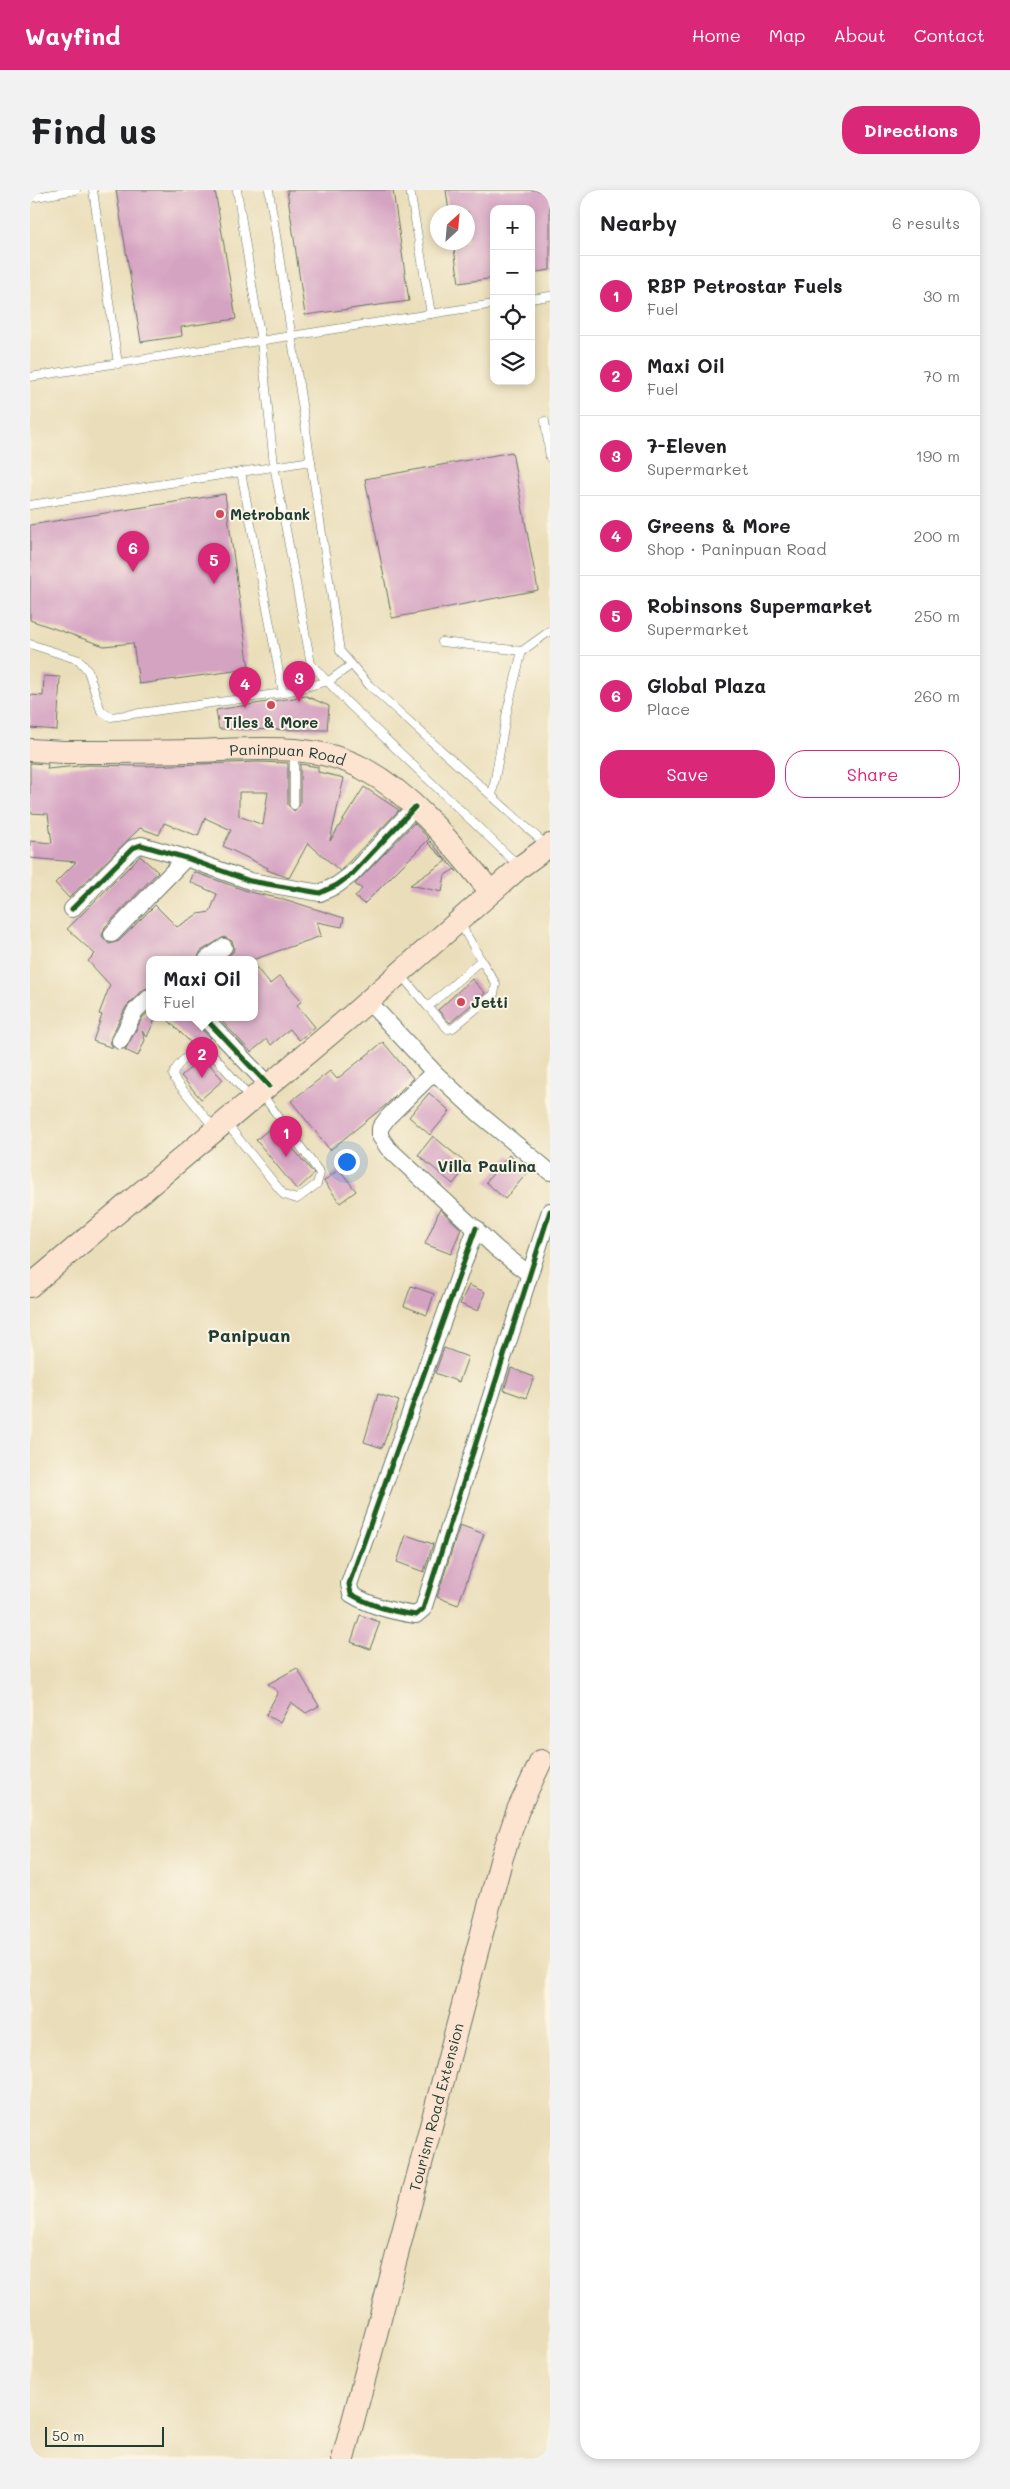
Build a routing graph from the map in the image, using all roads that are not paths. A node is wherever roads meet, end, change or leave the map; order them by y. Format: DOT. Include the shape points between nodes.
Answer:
graph roads {
  1 [pos="76,190"];
  2 [pos="93,190"];
  3 [pos="237,190"];
  4 [pos="269,190"];
  5 [pos="410,190"];
  6 [pos="30,198"];
  7 [pos="550,296"];
  8 [pos="535,298"];
  9 [pos="490,305"];
  10 [pos="431,314"];
  11 [pos="292,336"];
  12 [pos="260,341"];
  13 [pos="118,364"];
  14 [pos="30,377"];
  15 [pos="546,421"];
  16 [pos="550,458"];
  17 [pos="311,461"];
  18 [pos="274,466"];
  19 [pos="241,472"];
  20 [pos="30,505"];
  21 [pos="550,631"];
  22 [pos="442,642"];
  23 [pos="30,644"];
  24 [pos="522,651"];
  25 [pos="351,665"];
  26 [pos="329,681"];
  27 [pos="283,693"];
  28 [pos="30,750"];
  29 [pos="294,750"];
  30 [pos="492,796"];
  31 [pos="294,805"];
  32 [pos="415,807"];
  33 [pos="549,846"];
  34 [pos="186,858"];
  35 [pos="520,866"];
  36 [pos="491,892"];
  37 [pos="72,909"];
  38 [pos="460,922"];
  39 [pos="112,934"];
  40 [pos="224,947"];
  41 [pos="211,956"];
  42 [pos="481,960"];
  43 [pos="400,973"];
  44 [pos="146,1000"];
  45 [pos="368,1001"];
  46 [pos="428,1007"];
  47 [pos="207,1021"];
  48 [pos="120,1041"];
  49 [pos="434,1072"];
  50 [pos="260,1093"];
  51 [pos="221,1126"];
  52 [pos="550,1172"];
  53 [pos="550,1211"];
  54 [pos="476,1228"];
  55 [pos="529,1274"];
  56 [pos="30,1286"];
  57 [pos="541,1761"];
  58 [pos="343,2459"];
  1 -- 6 [label="lane"];
  2 -- 13 [label="lane"];
  3 -- 12 [label="lane"];
  4 -- 11 [label="lane"];
  5 -- 10 [label="lane"];
  7 -- 8 [label="lane"];
  9 -- 10 [label="lane"];
  10 -- 11 [label="lane"];
  11 -- 12 [label="lane"];
  11 -- 17 [label="lane"];
  12 -- 13 [label="lane"];
  12 -- 18 [label="lane"];
  13 -- 14 [label="lane"];
  15 -- 16 [label="lane"];
  17 -- 18 [label="lane"];
  17 -- 25 [label="lane" via="340,651"];
  18 -- 19 [label="lane"];
  18 -- 26 [label="lane" via="311,664"];
  19 -- 20 [label="lane"];
  19 -- 27 [label="lane"];
  21 -- 24 [label="lane"];
  22 -- 24 [label="lane"];
  23 -- 27 [label="lane" via="79,660 88,671 101,710 111,717"];
  24 -- 30 [label="lane" via="507,711"];
  25 -- 26 [label="lane"];
  25 -- 30 [label="lane"];
  26 -- 27 [label="lane"];
  26 -- 35 [label="lane" via="356,711"];
  28 -- 29 [label="main road, Paninpuan Road"];
  29 -- 31 [label="lane"];
  29 -- 32 [label="main road, Paninpuan Road" via="333,756 363,768 401,793"];
  30 -- 33 [label="lane"];
  32 -- 34 [label="street" via="352,874 320,893 250,882"];
  32 -- 36 [label="main road, Paninpuan Road" via="433,822"];
  33 -- 35 [label="main road"];
  34 -- 37 [label="street" via="141,845 133,848"];
  34 -- 39 [label="street"];
  35 -- 36 [label="main road"];
  36 -- 38 [label="main road"];
  38 -- 42 [label="lane"];
  38 -- 43 [label="main road"];
  40 -- 41 [label="street"];
  42 -- 46 [label="lane"];
  42 -- 46 [label="lane" via="496,984 494,994 452,1028 448,1028"];
  43 -- 45 [label="main road"];
  43 -- 46 [label="lane"];
  44 -- 48 [label="street" via="135,1010"];
  45 -- 49 [label="street"];
  45 -- 50 [label="main road"];
  47 -- 50 [label="street"];
  49 -- 52 [label="street"];
  49 -- 54 [label="street" via="388,1117 380,1128 380,1136 388,1148"];
  50 -- 51 [label="main road"];
  50 -- 51 [label="lane" via="210,1052 202,1049 188,1057 173,1075"];
  50 -- 51 [label="lane" via="320,1173 316,1184 297,1199 284,1195"];
  51 -- 56 [label="main road"];
  53 -- 55 [label="street"];
  54 -- 55 [label="street"];
  54 -- 55 [label="street" via="349,1584 351,1594 360,1600 416,1615 423,1610"];
  57 -- 58 [label="main road, Tourism Road Extension" via="518,1810 502,1857"];
}
